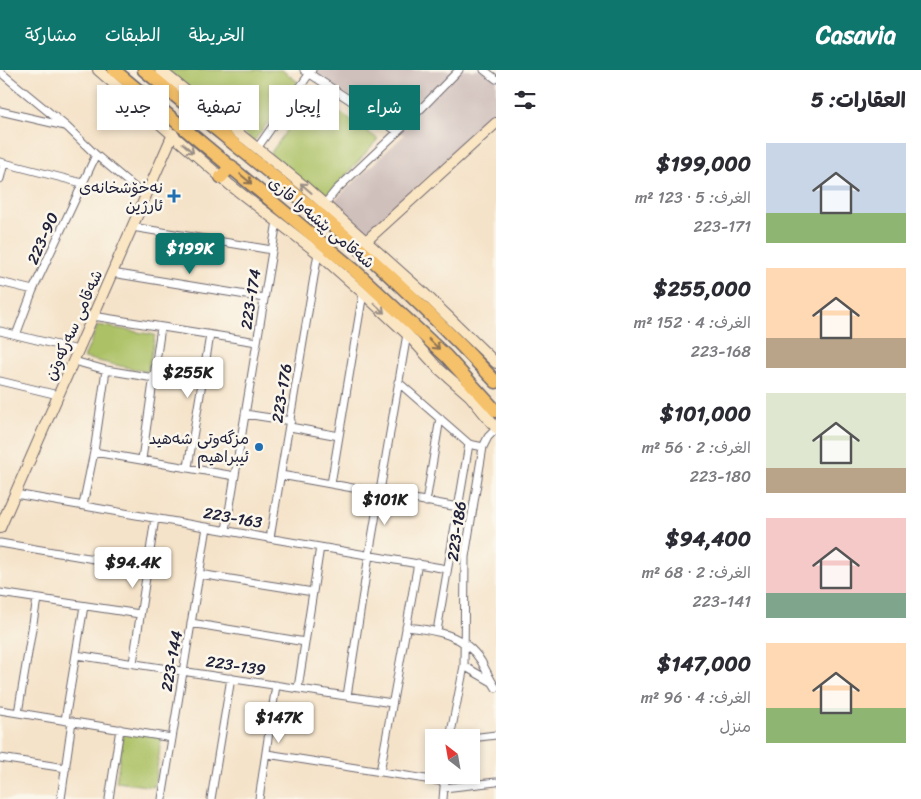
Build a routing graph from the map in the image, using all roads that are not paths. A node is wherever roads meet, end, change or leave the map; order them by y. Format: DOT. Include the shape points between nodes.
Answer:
graph roads {
  1 [pos="144,70"];
  2 [pos="160,70"];
  3 [pos="459,70"];
  4 [pos="484,70"];
  5 [pos="106,71"];
  6 [pos="309,71"];
  7 [pos="0,72"];
  8 [pos="496,79"];
  9 [pos="179,92"];
  10 [pos="179,92"];
  11 [pos="0,111"];
  12 [pos="496,124"];
  13 [pos="68,127"];
  14 [pos="226,130"];
  15 [pos="233,130"];
  16 [pos="397,132"];
  17 [pos="173,134"];
  18 [pos="258,147"];
  19 [pos="96,155"];
  20 [pos="2,162"];
  21 [pos="231,166"];
  22 [pos="279,173"];
  23 [pos="221,177"];
  24 [pos="0,179"];
  25 [pos="82,183"];
  26 [pos="146,197"];
  27 [pos="322,208"];
  28 [pos="277,221"];
  29 [pos="132,227"];
  30 [pos="366,241"];
  31 [pos="272,250"];
  32 [pos="318,253"];
  33 [pos="381,261"];
  34 [pos="348,272"];
  35 [pos="112,273"];
  36 [pos="0,282"];
  37 [pos="33,290"];
  38 [pos="363,293"];
  39 [pos="264,298"];
  40 [pos="93,316"];
  41 [pos="161,327"];
  42 [pos="0,330"];
  43 [pos="16,334"];
  44 [pos="407,334"];
  45 [pos="210,335"];
  46 [pos="257,342"];
  47 [pos="78,350"];
  48 [pos="74,361"];
  49 [pos="496,363"];
  50 [pos="106,370"];
  51 [pos="154,378"];
  52 [pos="0,381"];
  53 [pos="398,382"];
  54 [pos="496,382"];
  55 [pos="58,395"];
  56 [pos="496,411"];
  57 [pos="245,414"];
  58 [pos="440,418"];
  59 [pos="290,424"];
  60 [pos="496,429"];
  61 [pos="339,436"];
  62 [pos="469,444"];
  63 [pos="483,447"];
  64 [pos="94,452"];
  65 [pos="142,459"];
  66 [pos="188,468"];
  67 [pos="281,475"];
  68 [pos="235,476"];
  69 [pos="331,484"];
  70 [pos="379,493"];
  71 [pos="15,494"];
  72 [pos="426,502"];
  73 [pos="83,505"];
  74 [pos="458,507"];
  75 [pos="155,518"];
  76 [pos="207,527"];
  77 [pos="0,528"];
  78 [pos="226,530"];
  79 [pos="270,538"];
  80 [pos="0,543"];
  81 [pos="320,546"];
  82 [pos="368,555"];
  83 [pos="418,564"];
  84 [pos="147,568"];
  85 [pos="447,568"];
  86 [pos="199,574"];
  87 [pos="313,592"];
  88 [pos="0,593"];
  89 [pos="37,599"];
  90 [pos="84,606"];
  91 [pos="140,614"];
  92 [pos="191,623"];
  93 [pos="406,627"];
  94 [pos="437,631"];
  95 [pos="305,642"];
  96 [pos="465,642"];
  97 [pos="76,655"];
  98 [pos="132,663"];
  99 [pos="464,666"];
  100 [pos="183,671"];
  101 [pos="230,678"];
  102 [pos="276,685"];
  103 [pos="494,685"];
  104 [pos="298,688"];
  105 [pos="347,696"];
  106 [pos="392,703"];
  107 [pos="0,710"];
  108 [pos="18,712"];
  109 [pos="68,721"];
  110 [pos="120,729"];
  111 [pos="452,729"];
  112 [pos="496,735"];
  113 [pos="480,737"];
  114 [pos="172,738"];
  115 [pos="266,754"];
  116 [pos="0,758"];
  117 [pos="66,768"];
  118 [pos="380,772"];
  119 [pos="425,778"];
  120 [pos="480,782"];
  121 [pos="496,782"];
  122 [pos="444,784"];
  123 [pos="61,799"];
  124 [pos="109,799"];
  125 [pos="162,799"];
  126 [pos="211,799"];
  127 [pos="259,799"];
  128 [pos="442,799"];
  1 -- 9 [label="highway, شەقامی پێشەوا قازی"];
  2 -- 10 [label="street"];
  3 -- 16 [label="street"];
  4 -- 8 [label="street"];
  5 -- 17 [label="street"];
  5 -- 21 [label="highway, شەقامی پێشەوا قازی"];
  6 -- 16 [label="street"];
  6 -- 18 [label="street"];
  7 -- 13 [label="street"];
  11 -- 13 [label="street"];
  12 -- 30 [label="street"];
  13 -- 19 [label="street"];
  14 -- 22 [label="highway, شەقامی پێشەوا قازی"];
  15 -- 18 [label="street"];
  16 -- 27 [label="street" via="336,190"];
  17 -- 23 [label="street, one-way"];
  17 -- 26 [label="street, شەقامی سەرکەوتن"];
  18 -- 22 [label="street"];
  19 -- 25 [label="street, 223-90"];
  19 -- 26 [label="street"];
  20 -- 24 [label="street"];
  20 -- 25 [label="street"];
  21 -- 23 [label="highway"];
  21 -- 34 [label="highway, شەقامی پێشەوا قازی, one-way"];
  27 -- 22 [label="highway, شەقامی پێشەوا قازی, one-way"];
  23 -- 28 [label="street"];
  25 -- 37 [label="street, 223-90"];
  26 -- 29 [label="street, شەقامی سەرکەوتن"];
  27 -- 30 [label="street"];
  27 -- 33 [label="highway, شەقامی پێشەوا قازی"];
  28 -- 31 [label="street, 223-174"];
  28 -- 32 [label="street"];
  29 -- 31 [label="street"];
  29 -- 35 [label="street, شەقامی سەرکەوتن"];
  30 -- 33 [label="street"];
  31 -- 39 [label="street, 223-174"];
  32 -- 34 [label="street"];
  32 -- 59 [label="street, 223-176"];
  33 -- 49 [label="street" via="465,332"];
  33 -- 54 [label="highway, شەقامی پێشەوا قازی"];
  34 -- 38 [label="street"];
  34 -- 56 [label="highway, شەقامی پێشەوا قازی, one-way" via="446,356"];
  35 -- 39 [label="street"];
  35 -- 40 [label="street, شەقامی سەرکەوتن"];
  36 -- 37 [label="street"];
  37 -- 43 [label="street, 223-90"];
  38 -- 44 [label="street, one-way"];
  38 -- 61 [label="street"];
  39 -- 46 [label="street, 223-174"];
  40 -- 41 [label="street"];
  40 -- 47 [label="street, شەقامی سەرکەوتن"];
  41 -- 45 [label="street"];
  41 -- 51 [label="street"];
  42 -- 43 [label="street"];
  43 -- 47 [label="street"];
  44 -- 53 [label="street"];
  44 -- 60 [label="street" via="470,396"];
  45 -- 46 [label="street"];
  45 -- 66 [label="street"];
  46 -- 57 [label="street, 223-174"];
  47 -- 48 [label="street, شەقامی سەرکەوتن"];
  48 -- 50 [label="street"];
  48 -- 55 [label="street, شەقامی سەرکەوتن"];
  50 -- 51 [label="street"];
  50 -- 64 [label="street"];
  51 -- 65 [label="street"];
  52 -- 55 [label="street"];
  53 -- 58 [label="street"];
  53 -- 70 [label="street"];
  55 -- 71 [label="street, شەقامی سەرکەوتن"];
  57 -- 59 [label="street"];
  57 -- 68 [label="street, 223-174"];
  58 -- 62 [label="street"];
  58 -- 72 [label="street"];
  59 -- 61 [label="street"];
  59 -- 67 [label="street, 223-176"];
  60 -- 63 [label="street, 223-186"];
  61 -- 69 [label="street"];
  62 -- 63 [label="street"];
  62 -- 74 [label="street"];
  63 -- 96 [label="street, 223-186" via="465,557"];
  64 -- 65 [label="street"];
  64 -- 73 [label="street"];
  65 -- 66 [label="street"];
  66 -- 68 [label="street"];
  67 -- 69 [label="street"];
  67 -- 79 [label="street, 223-176"];
  68 -- 78 [label="street, 223-174"];
  69 -- 70 [label="street"];
  70 -- 72 [label="street"];
  70 -- 82 [label="street"];
  71 -- 73 [label="street, 223-163"];
  71 -- 77 [label="street, شەقامی سەرکەوتن"];
  72 -- 74 [label="street"];
  73 -- 75 [label="street, 223-163"];
  74 -- 85 [label="street"];
  75 -- 76 [label="street, 223-163"];
  75 -- 84 [label="street"];
  76 -- 78 [label="street, 223-163"];
  76 -- 86 [label="street, 223-144"];
  78 -- 79 [label="street, 223-163"];
  79 -- 81 [label="street, 223-163"];
  80 -- 84 [label="street"];
  81 -- 82 [label="street, 223-163"];
  81 -- 87 [label="street"];
  82 -- 83 [label="street, 223-163"];
  82 -- 105 [label="street"];
  83 -- 85 [label="street, 223-163"];
  83 -- 93 [label="street"];
  84 -- 91 [label="street"];
  85 -- 94 [label="street"];
  86 -- 87 [label="street"];
  86 -- 92 [label="street, 223-144"];
  87 -- 95 [label="street"];
  88 -- 89 [label="street"];
  89 -- 90 [label="street"];
  89 -- 108 [label="street"];
  90 -- 91 [label="street"];
  90 -- 97 [label="street"];
  91 -- 98 [label="street"];
  92 -- 95 [label="street"];
  92 -- 100 [label="street, 223-144"];
  93 -- 94 [label="street"];
  93 -- 106 [label="street"];
  94 -- 96 [label="street"];
  95 -- 104 [label="street"];
  96 -- 99 [label="street, 223-186"];
  96 -- 103 [label="street" via="481,660"];
  97 -- 98 [label="street, 223-139"];
  97 -- 109 [label="street"];
  98 -- 100 [label="street, 223-139"];
  99 -- 103 [label="street"];
  99 -- 111 [label="street, 223-186"];
  100 -- 101 [label="street, 223-139"];
  100 -- 114 [label="street, 223-144"];
  101 -- 102 [label="street, 223-139"];
  101 -- 126 [label="street"];
  102 -- 104 [label="street, 223-139"];
  102 -- 115 [label="street"];
  104 -- 105 [label="street, 223-139"];
  105 -- 106 [label="street, 223-139"];
  106 -- 118 [label="street"];
  107 -- 108 [label="street"];
  108 -- 109 [label="street"];
  109 -- 110 [label="street"];
  109 -- 117 [label="street"];
  110 -- 114 [label="street"];
  110 -- 124 [label="street"];
  112 -- 113 [label="street"];
  114 -- 125 [label="street, 223-144"];
  115 -- 118 [label="street"];
  115 -- 127 [label="street"];
  116 -- 117 [label="street"];
  117 -- 123 [label="street"];
  118 -- 119 [label="street"];
  120 -- 121 [label="street"];
  122 -- 128 [label="street"];
}
